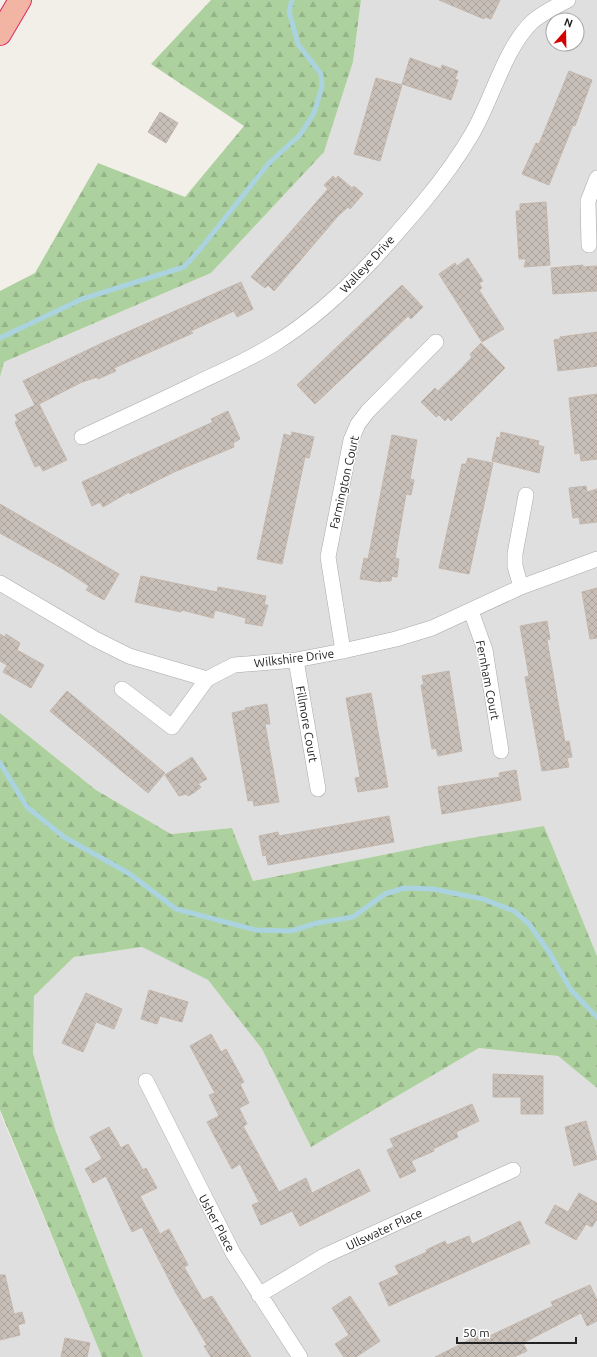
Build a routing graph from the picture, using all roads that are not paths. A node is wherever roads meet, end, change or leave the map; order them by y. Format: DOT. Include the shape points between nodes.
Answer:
graph roads {
  1 [pos="20,0"];
  2 [pos="568,0"];
  3 [pos="550,4"];
  4 [pos="0,34"];
  5 [pos="597,178"];
  6 [pos="589,245"];
  7 [pos="436,342"];
  8 [pos="82,437"];
  9 [pos="526,495"];
  10 [pos="597,559"];
  11 [pos="0,582"];
  12 [pos="521,587"];
  13 [pos="471,611"];
  14 [pos="343,651"];
  15 [pos="296,660"];
  16 [pos="207,679"];
  17 [pos="122,689"];
  18 [pos="501,751"];
  19 [pos="318,789"];
  20 [pos="146,1081"];
  21 [pos="513,1170"];
  22 [pos="259,1295"];
  23 [pos="300,1357"];
  1 -- 4 [label="highway"];
  2 -- 3 [label="street, Walleye Drive"];
  3 -- 8 [label="street, Walleye Drive" via="520,38 473,133 431,193 371,262 338,295 275,344"];
  5 -- 6 [label="street" via="588,201"];
  7 -- 14 [label="street, Farmington Court" via="368,411 358,424 351,440 328,557"];
  9 -- 12 [label="street" via="514,554"];
  10 -- 12 [label="street, Wilkshire Drive"];
  11 -- 16 [label="street" via="128,656"];
  12 -- 13 [label="street, Wilkshire Drive"];
  13 -- 14 [label="street, Wilkshire Drive" via="424,630"];
  13 -- 18 [label="street, Fernham Court" via="485,650"];
  14 -- 15 [label="street, Wilkshire Drive"];
  15 -- 16 [label="street, Wilkshire Drive" via="234,666"];
  15 -- 19 [label="street, Fillmore Court"];
  16 -- 17 [label="street" via="172,727"];
  20 -- 22 [label="street, Usher Place" via="214,1218"];
  21 -- 22 [label="street, Ullswater Place" via="324,1256"];
  22 -- 23 [label="street, Usher Place"];
}
